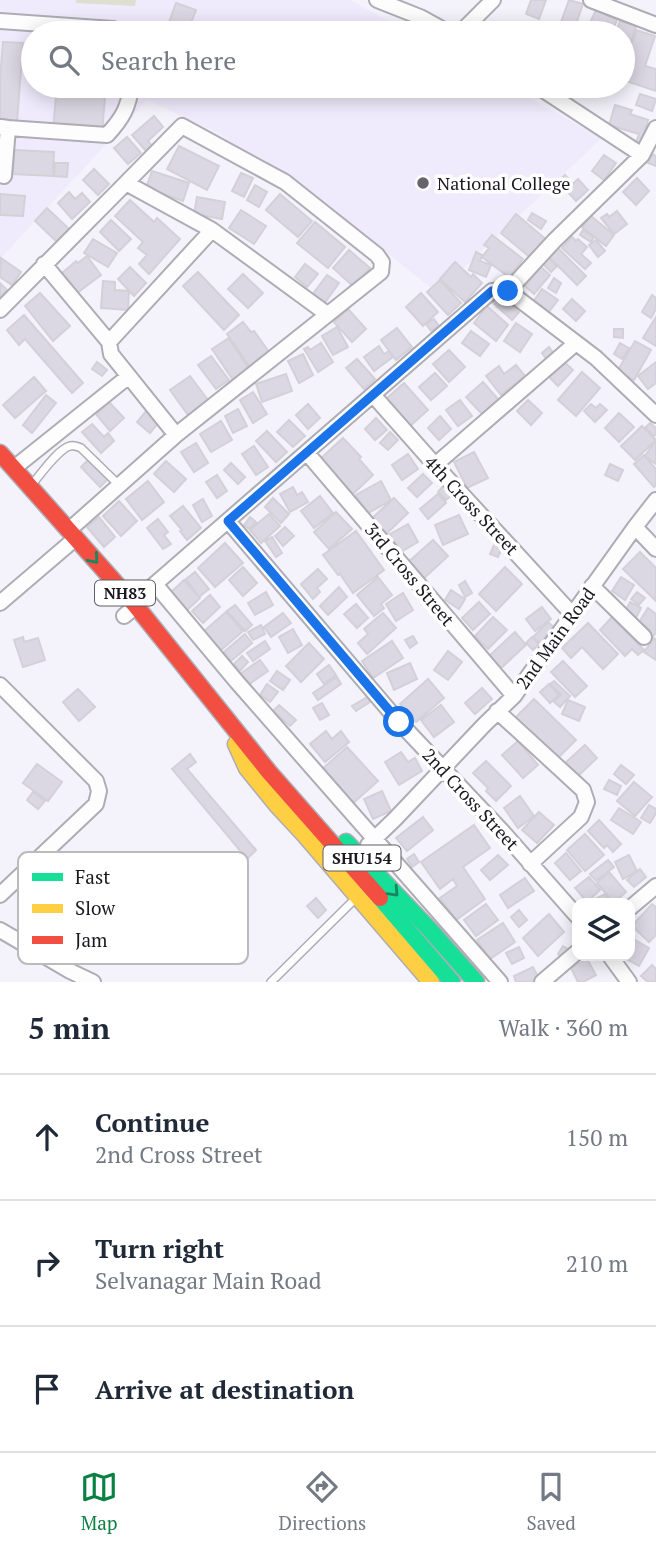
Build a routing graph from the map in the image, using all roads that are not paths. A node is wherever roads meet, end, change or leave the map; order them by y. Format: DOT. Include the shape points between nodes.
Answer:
graph roads {
  1 [pos="377,0"];
  2 [pos="493,0"];
  3 [pos="591,0"];
  4 [pos="0,21"];
  5 [pos="427,21"];
  6 [pos="472,21"];
  7 [pos="21,22"];
  8 [pos="656,25"];
  9 [pos="129,98"];
  10 [pos="555,98"];
  11 [pos="4,128"];
  12 [pos="656,128"];
  13 [pos="642,155"];
  14 [pos="0,175"];
  15 [pos="126,183"];
  16 [pos="212,230"];
  17 [pos="44,264"];
  18 [pos="508,291"];
  19 [pos="0,310"];
  20 [pos="327,313"];
  21 [pos="109,342"];
  22 [pos="576,342"];
  23 [pos="128,376"];
  24 [pos="374,396"];
  25 [pos="656,415"];
  26 [pos="176,435"];
  27 [pos="0,453"];
  28 [pos="307,453"];
  29 [pos="435,465"];
  30 [pos="7,470"];
  31 [pos="30,486"];
  32 [pos="119,486"];
  33 [pos="656,500"];
  34 [pos="228,521"];
  35 [pos="635,527"];
  36 [pos="70,539"];
  37 [pos="656,549"];
  38 [pos="155,584"];
  39 [pos="592,586"];
  40 [pos="0,603"];
  41 [pos="130,611"];
  42 [pos="572,614"];
  43 [pos="644,637"];
  44 [pos="0,685"];
  45 [pos="514,695"];
  46 [pos="497,711"];
  47 [pos="239,742"];
  48 [pos="443,768"];
  49 [pos="267,775"];
  50 [pos="374,839"];
  51 [pos="45,852"];
  52 [pos="358,854"];
  53 [pos="530,864"];
  54 [pos="18,878"];
  55 [pos="656,886"];
  56 [pos="0,895"];
  57 [pos="358,897"];
  58 [pos="635,904"];
  59 [pos="572,910"];
  60 [pos="0,930"];
  61 [pos="18,940"];
  62 [pos="572,956"];
  63 [pos="614,961"];
  64 [pos="59,964"];
  65 [pos="93,982"];
  66 [pos="271,982"];
  67 [pos="431,982"];
  68 [pos="444,982"];
  69 [pos="452,982"];
  70 [pos="476,982"];
  71 [pos="500,982"];
  72 [pos="542,982"];
  73 [pos="629,982"];
  1 -- 5 [label="street"];
  2 -- 6 [label="street"];
  3 -- 8 [label="street"];
  4 -- 7 [label="street"];
  9 -- 11 [label="street" via="120,122 107,135"];
  10 -- 13 [label="street"];
  11 -- 14 [label="street" via="4,176"];
  12 -- 13 [label="street"];
  13 -- 18 [label="street"];
  15 -- 16 [label="street"];
  15 -- 17 [label="street"];
  15 -- 20 [label="street" via="182,125 285,182 382,262 380,272"];
  16 -- 20 [label="street"];
  16 -- 21 [label="street"];
  17 -- 19 [label="street"];
  17 -- 21 [label="street"];
  18 -- 22 [label="street"];
  18 -- 24 [label="street" via="492,291"];
  20 -- 26 [label="street"];
  21 -- 23 [label="street" via="111,354"];
  22 -- 25 [label="street"];
  22 -- 29 [label="street"];
  23 -- 26 [label="street"];
  23 -- 30 [label="street"];
  24 -- 28 [label="street"];
  24 -- 29 [label="street, 4th Cross Street"];
  26 -- 32 [label="street"];
  27 -- 30 [label="main road, NH83"];
  28 -- 34 [label="street"];
  28 -- 45 [label="street, 3rd Cross Street"];
  29 -- 42 [label="street, 4th Cross Street"];
  30 -- 31 [label="main road, NH83"];
  30 -- 36 [label="main road, NH83"];
  31 -- 32 [label="lane" via="61,451 75,446"];
  31 -- 36 [label="main road, NH83"];
  32 -- 36 [label="street"];
  33 -- 35 [label="street, 2nd Main Road"];
  34 -- 38 [label="street"];
  34 -- 48 [label="street, 2nd Cross Street"];
  35 -- 37 [label="street"];
  35 -- 39 [label="street, 2nd Main Road"];
  36 -- 40 [label="street"];
  36 -- 41 [label="main road, NH83"];
  38 -- 41 [label="street"];
  38 -- 50 [label="street"];
  39 -- 42 [label="street, 2nd Main Road"];
  39 -- 43 [label="street"];
  41 -- 47 [label="main road, NH83"];
  42 -- 45 [label="street, 2nd Main Road"];
  44 -- 51 [label="street" via="96,781 99,791 96,804"];
  45 -- 46 [label="street, 2nd Main Road"];
  46 -- 48 [label="street, 2nd Main Road"];
  46 -- 53 [label="street" via="583,790 587,802 581,817"];
  47 -- 49 [label="main road"];
  47 -- 52 [label="main road, SHU154"];
  47 -- 57 [label="main road, NH83" via="247,768 259,784"];
  48 -- 50 [label="street, 2nd Main Road"];
  48 -- 53 [label="street, 2nd Cross Street"];
  49 -- 68 [label="main road"];
  49 -- 69 [label="main road"];
  50 -- 52 [label="street, 2nd Main Road"];
  50 -- 71 [label="street"];
  52 -- 70 [label="main road, SHU154, one-way"];
  53 -- 59 [label="street, 2nd Cross Street"];
  54 -- 56 [label="street"];
  55 -- 58 [label="street"];
  57 -- 66 [label="lane"];
  57 -- 67 [label="main road, NH83"];
  60 -- 61 [label="street"];
  62 -- 72 [label="street"];
  63 -- 73 [label="street"];
  64 -- 65 [label="street"];
}
